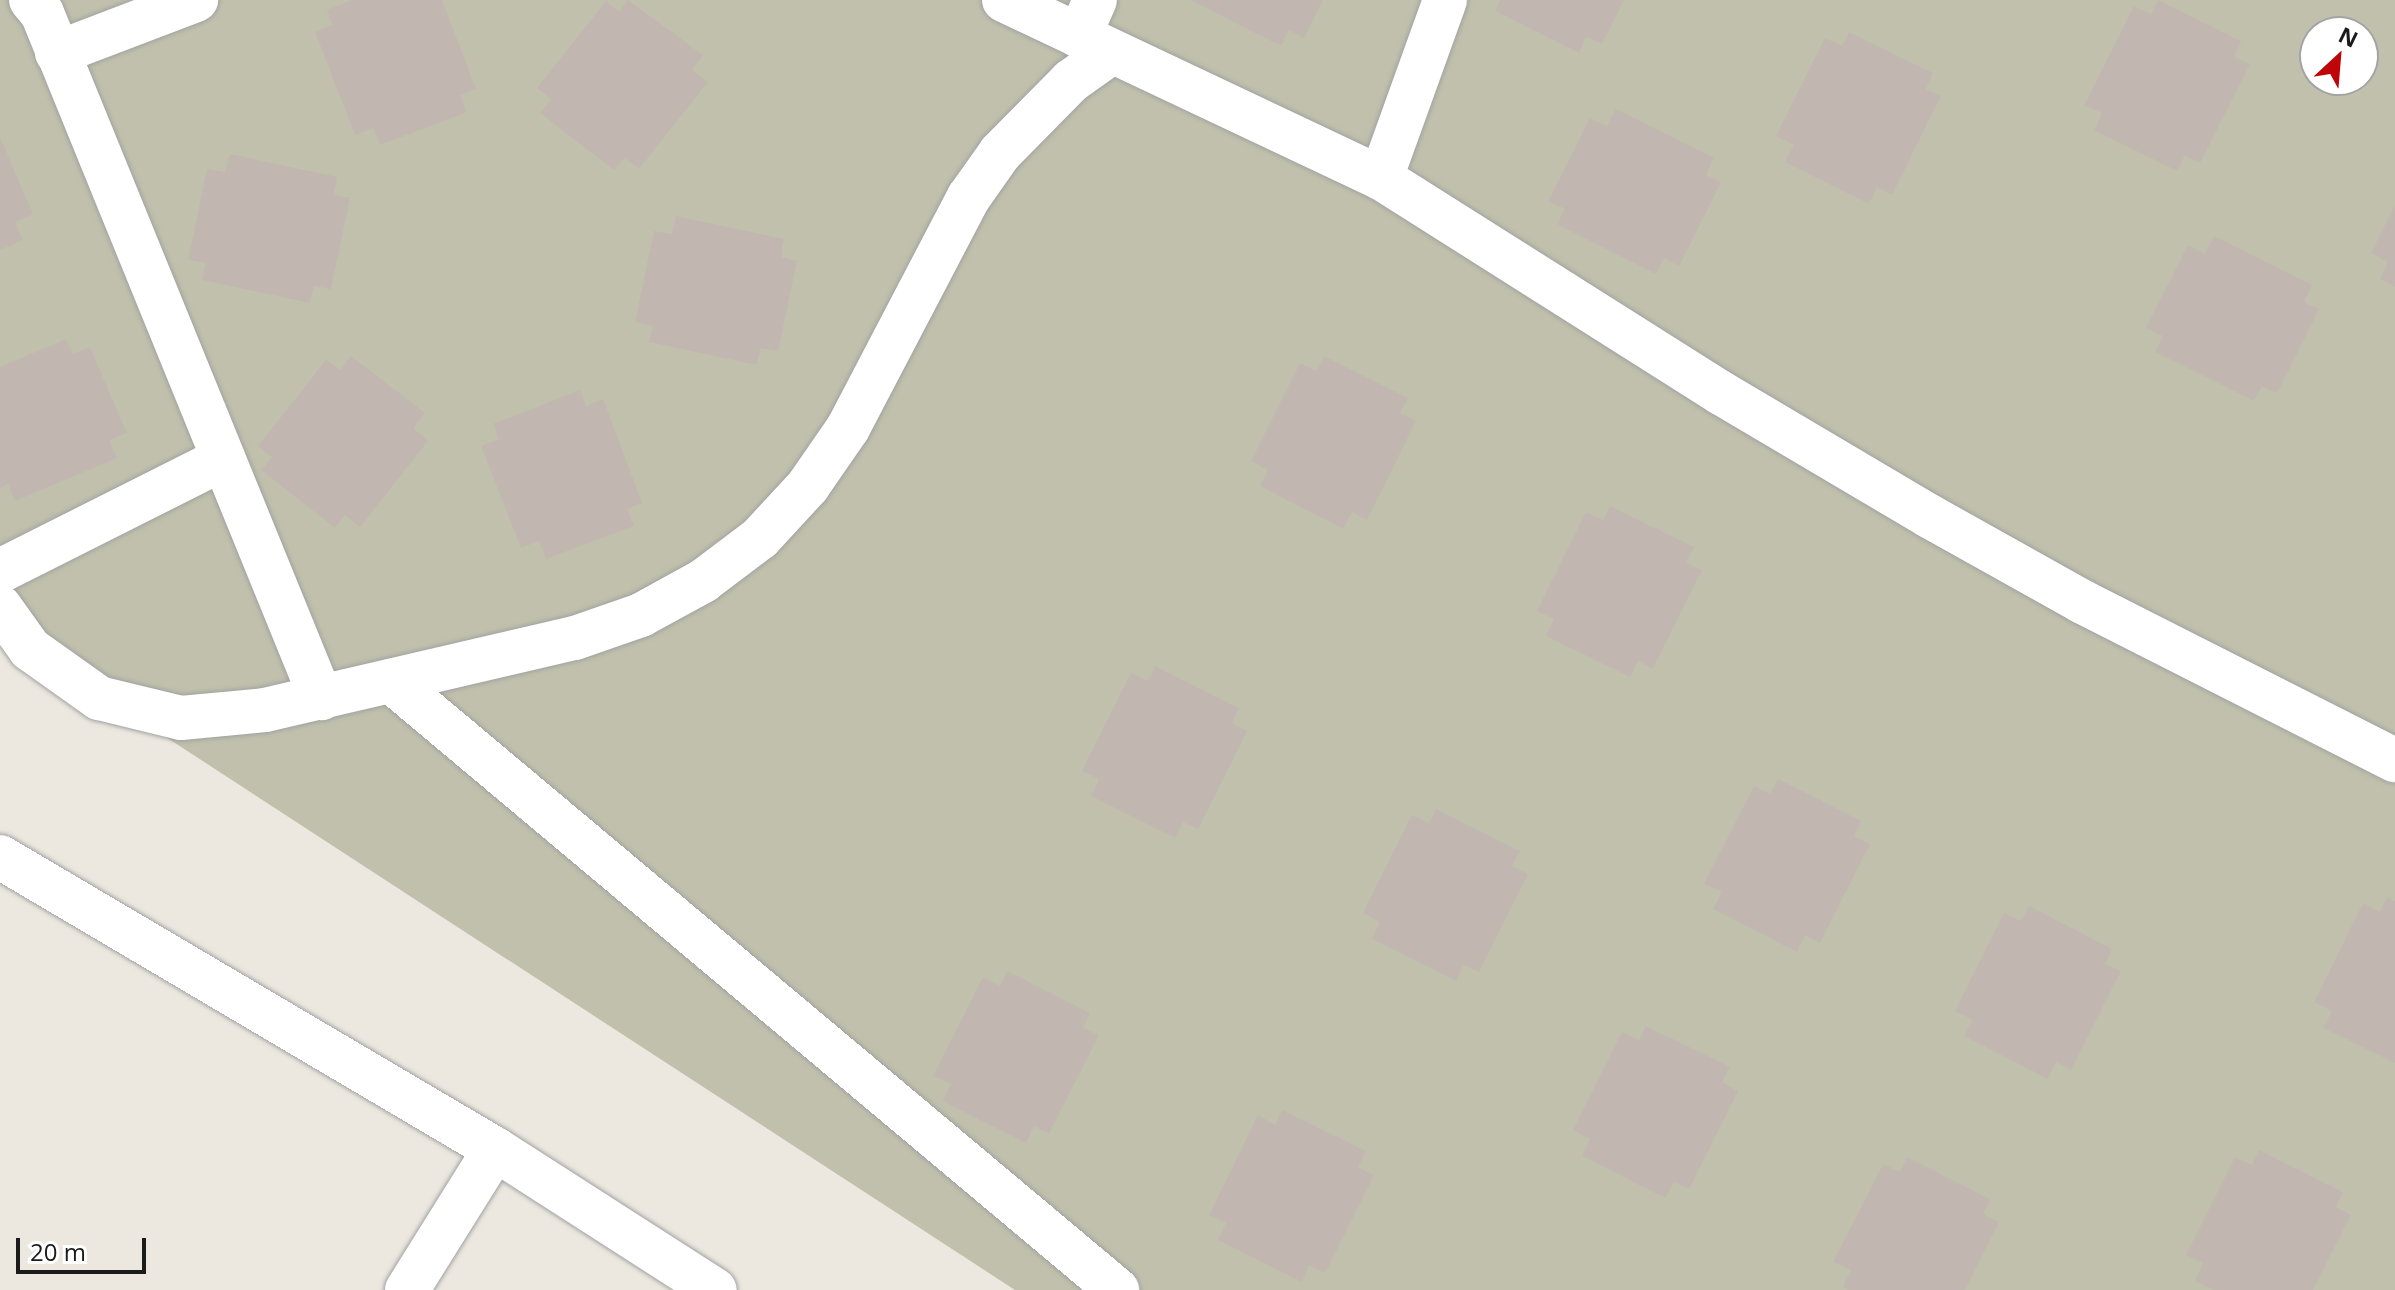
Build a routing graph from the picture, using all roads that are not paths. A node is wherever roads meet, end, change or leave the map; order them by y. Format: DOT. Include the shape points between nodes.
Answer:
graph roads {
  1 [pos="31,0"];
  2 [pos="196,0"];
  3 [pos="1004,0"];
  4 [pos="1445,0"];
  5 [pos="1095,29"];
  6 [pos="57,53"];
  7 [pos="1381,178"];
  8 [pos="223,459"];
  9 [pos="0,571"];
  10 [pos="0,607"];
  11 [pos="391,681"];
  12 [pos="321,698"];
  13 [pos="2395,760"];
  14 [pos="0,857"];
  15 [pos="495,1149"];
  16 [pos="407,1290"];
  17 [pos="715,1290"];
  18 [pos="1117,1290"];
  1 -- 6 [label="street"];
  2 -- 6 [label="street"];
  3 -- 5 [label="street"];
  4 -- 7 [label="street"];
  5 -- 7 [label="street"];
  5 -- 11 [label="street" via="1071,81 1000,153 969,197 848,428 808,486 760,538 703,581 641,615 575,638"];
  6 -- 8 [label="street"];
  7 -- 13 [label="street" via="1721,393 1929,516 2083,602"];
  8 -- 9 [label="street"];
  8 -- 12 [label="street"];
  10 -- 12 [label="street" via="30,649 99,698 181,718"];
  11 -- 12 [label="street"];
  11 -- 18 [label="street"];
  14 -- 15 [label="street"];
  15 -- 16 [label="street"];
  15 -- 17 [label="street"];
}
